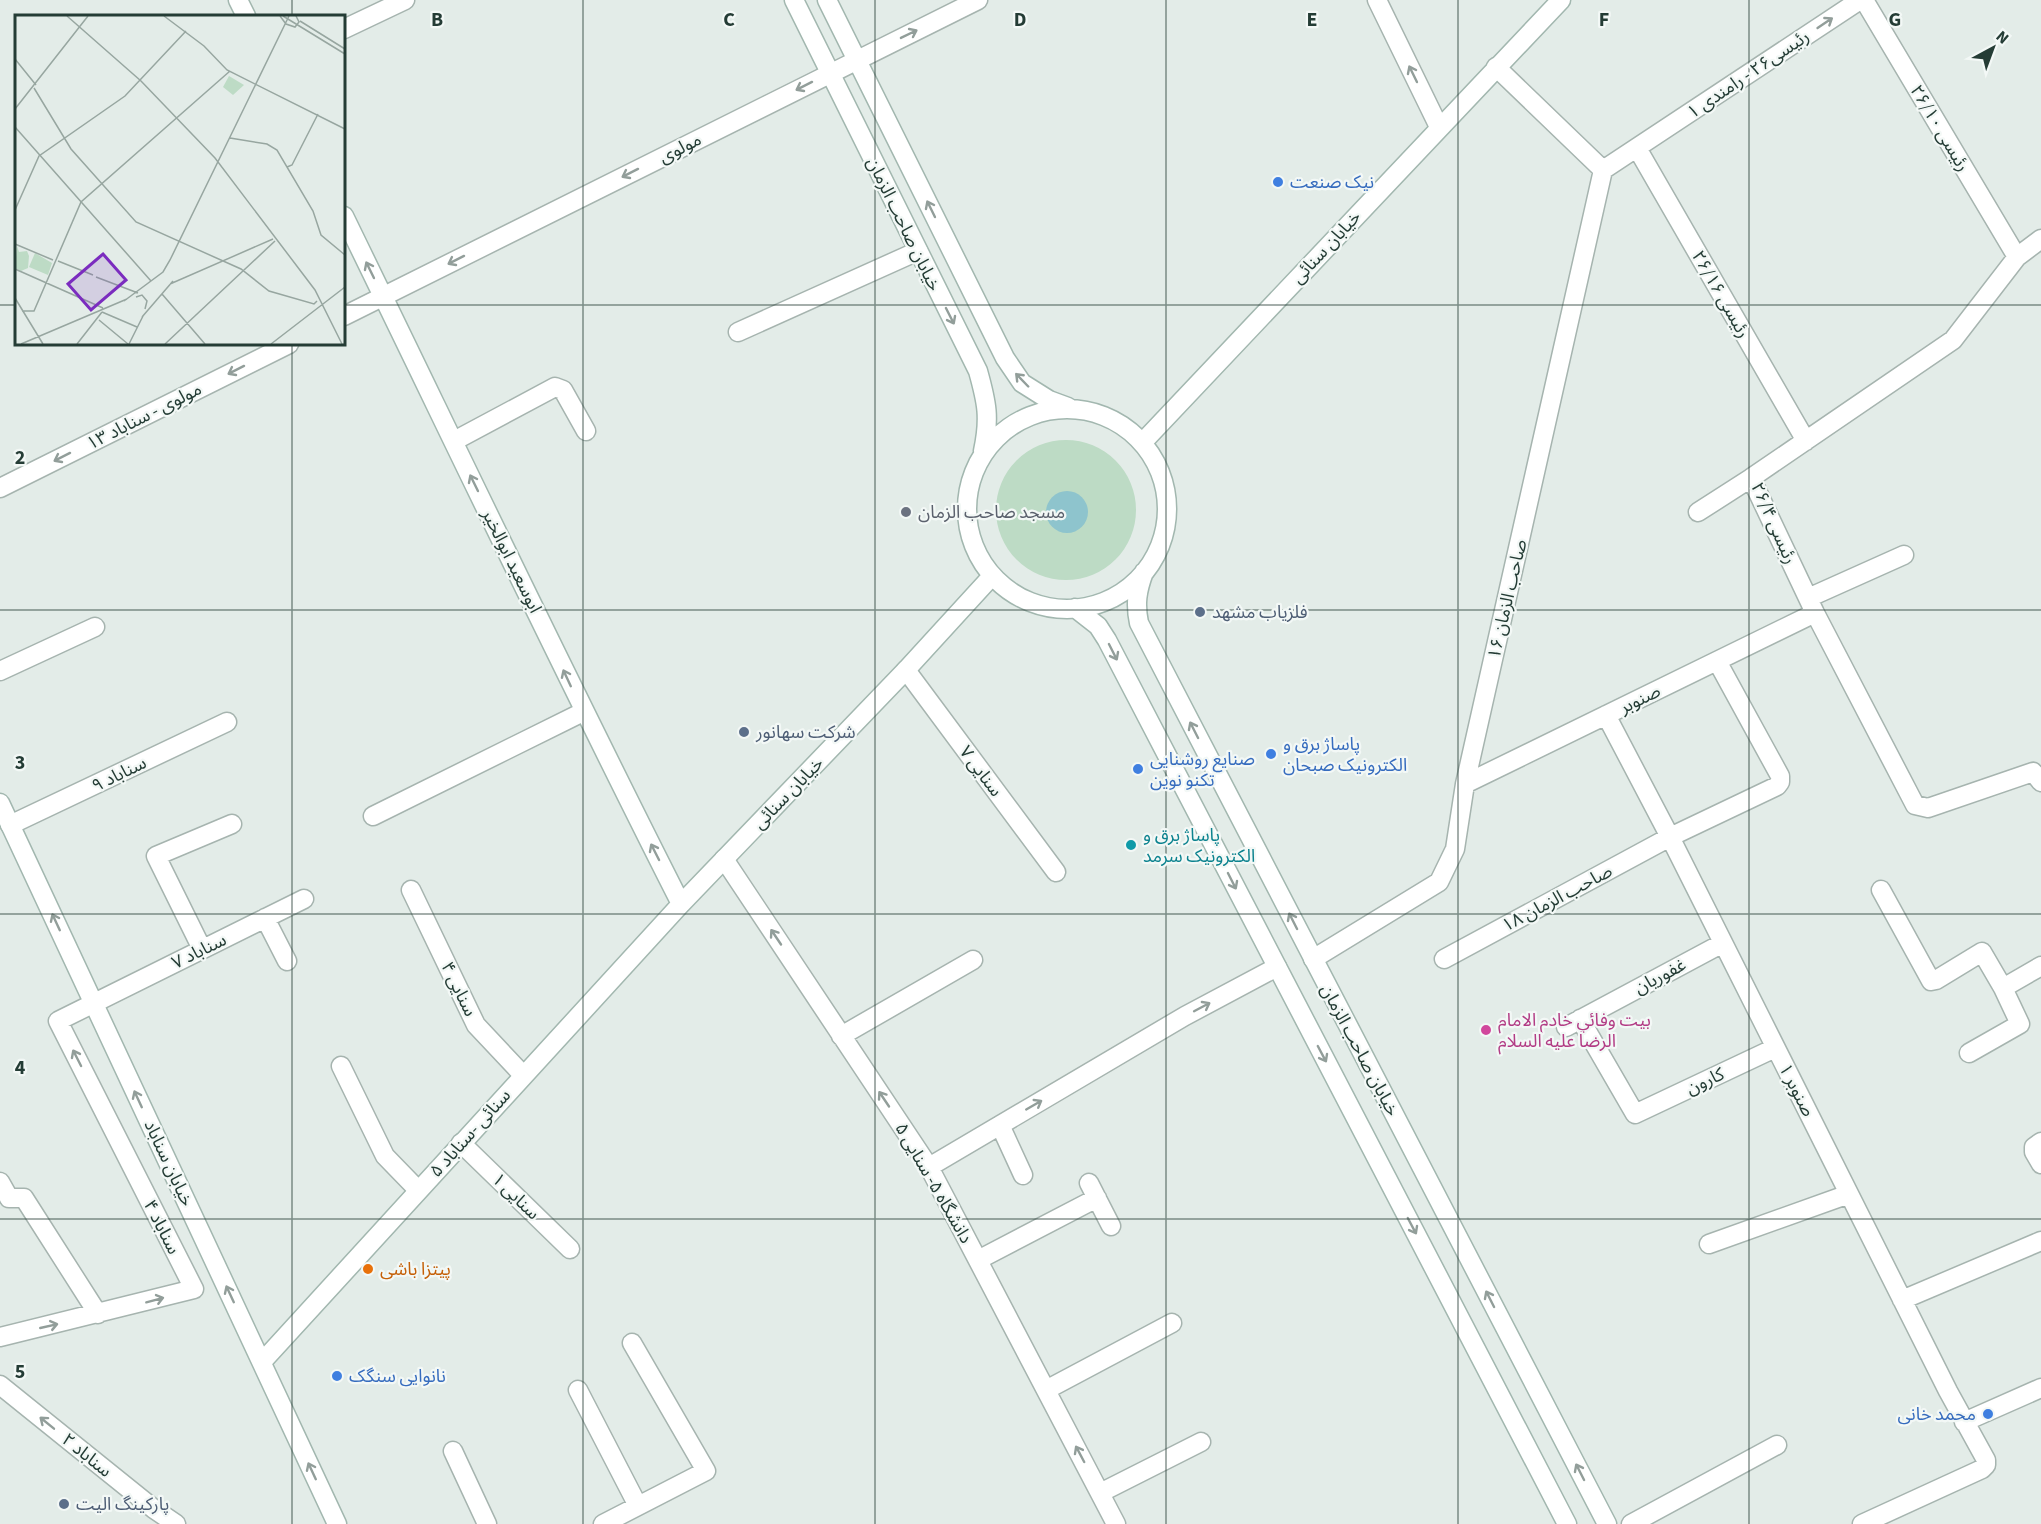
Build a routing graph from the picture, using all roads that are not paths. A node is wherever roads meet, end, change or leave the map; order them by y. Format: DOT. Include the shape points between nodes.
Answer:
graph roads {
  1 [pos="238,0"];
  2 [pos="405,0"];
  3 [pos="794,0"];
  4 [pos="827,0"];
  5 [pos="978,0"];
  6 [pos="1377,0"];
  7 [pos="1561,0"];
  8 [pos="1862,0"];
  9 [pos="246,15"];
  10 [pos="345,29"];
  11 [pos="857,59"];
  12 [pos="1496,67"];
  13 [pos="830,73"];
  14 [pos="1439,127"];
  15 [pos="1636,148"];
  16 [pos="1603,170"];
  17 [pos="345,218"];
  18 [pos="2041,239"];
  19 [pos="918,251"];
  20 [pos="2017,257"];
  21 [pos="383,297"];
  22 [pos="345,316"];
  23 [pos="738,332"];
  24 [pos="287,345"];
  25 [pos="1072,409"];
  26 [pos="586,431"];
  27 [pos="454,441"];
  28 [pos="1806,441"];
  29 [pos="1142,443"];
  30 [pos="983,454"];
  31 [pos="1751,478"];
  32 [pos="0,488"];
  33 [pos="1698,512"];
  34 [pos="1904,555"];
  35 [pos="1144,572"];
  36 [pos="992,576"];
  37 [pos="1812,606"];
  38 [pos="1075,608"];
  39 [pos="95,627"];
  40 [pos="1717,661"];
  41 [pos="906,670"];
  42 [pos="0,671"];
  43 [pos="584,712"];
  44 [pos="1606,715"];
  45 [pos="227,722"];
  46 [pos="2037,777"];
  47 [pos="1465,784"];
  48 [pos="0,803"];
  49 [pos="373,816"];
  50 [pos="232,824"];
  51 [pos="10,825"];
  52 [pos="1670,837"];
  53 [pos="724,859"];
  54 [pos="1056,872"];
  55 [pos="411,890"];
  56 [pos="1881,890"];
  57 [pos="304,899"];
  58 [pos="681,904"];
  59 [pos="266,918"];
  60 [pos="1723,943"];
  61 [pos="202,949"];
  62 [pos="1313,959"];
  63 [pos="1444,959"];
  64 [pos="973,960"];
  65 [pos="287,961"];
  66 [pos="2041,966"];
  67 [pos="1277,967"];
  68 [pos="2003,988"];
  69 [pos="93,1003"];
  70 [pos="841,1036"];
  71 [pos="1775,1047"];
  72 [pos="1969,1053"];
  73 [pos="341,1066"];
  74 [pos="523,1075"];
  75 [pos="1635,1113"];
  76 [pos="1000,1125"];
  77 [pos="2041,1142"];
  78 [pos="461,1143"];
  79 [pos="2041,1164"];
  80 [pos="929,1167"];
  81 [pos="1023,1175"];
  82 [pos="0,1182"];
  83 [pos="418,1190"];
  84 [pos="1849,1194"];
  85 [pos="1111,1226"];
  86 [pos="2041,1241"];
  87 [pos="1709,1244"];
  88 [pos="570,1249"];
  89 [pos="978,1260"];
  90 [pos="1902,1300"];
  91 [pos="98,1314"];
  92 [pos="1172,1323"];
  93 [pos="0,1337"];
  94 [pos="632,1342"];
  95 [pos="262,1362"];
  96 [pos="0,1385"];
  97 [pos="2041,1388"];
  98 [pos="578,1390"];
  99 [pos="1046,1390"];
  100 [pos="1964,1422"];
  101 [pos="1201,1442"];
  102 [pos="1777,1445"];
  103 [pos="453,1451"];
  104 [pos="1100,1493"];
  105 [pos="638,1506"];
  106 [pos="176,1524"];
  107 [pos="337,1524"];
  108 [pos="487,1524"];
  109 [pos="603,1524"];
  110 [pos="1116,1524"];
  111 [pos="1567,1524"];
  112 [pos="1607,1524"];
  113 [pos="1631,1524"];
  114 [pos="1862,1524"];
  1 -- 9 [label="street"];
  2 -- 10 [label="street"];
  3 -- 13 [label="street, خیابان صاحب الزمان"];
  4 -- 11 [label="street, خیابان صاحب الزمان"];
  11 -- 5 [label="street, مولوی, one-way"];
  14 -- 6 [label="street, one-way"];
  7 -- 12 [label="street, خیابان سنائی"];
  15 -- 8 [label="street, رئیسی۲۶ - رامندی ۱, one-way"];
  8 -- 20 [label="street, رئیسی ۲۶/۱۰"];
  11 -- 13 [label="street, مولوی"];
  25 -- 11 [label="street, خیابان صاحب الزمان, one-way" via="1022,383 1005,358"];
  12 -- 14 [label="street, خیابان سنائی"];
  12 -- 16 [label="street"];
  13 -- 19 [label="street, خیابان صاحب الزمان"];
  13 -- 21 [label="street, مولوی, one-way"];
  14 -- 29 [label="street, خیابان سنائی"];
  15 -- 16 [label="street, رئیسی۲۶ - رامندی ۱"];
  15 -- 28 [label="street, رئیسی ۲۶/۱۶"];
  16 -- 47 [label="street, صاحب الزمان ۱۶"];
  21 -- 17 [label="street, ابوسعید ابوالخیر, one-way"];
  18 -- 20 [label="street, رئیسی ۲۶/۴"];
  19 -- 23 [label="street"];
  19 -- 30 [label="street, خیابان صاحب الزمان, one-way" via="978,371 987,405"];
  20 -- 28 [label="street, رئیسی ۲۶/۴" via="1953,340"];
  21 -- 22 [label="street"];
  21 -- 27 [label="street, ابوسعید ابوالخیر"];
  24 -- 32 [label="street, مولوی - سناباد ۱۳, one-way"];
  25 -- 29 [label="street" via="1098,414 1122,426"];
  25 -- 30 [label="street" via="1046,411 1022,420 1000,434"];
  26 -- 27 [label="street" via="563,390 555,387"];
  43 -- 27 [label="street, ابوسعید ابوالخیر, one-way"];
  28 -- 31 [label="street, رئیسی ۲۶/۴"];
  29 -- 35 [label="street" via="1156,464 1165,489 1167,515 1162,541"];
  30 -- 36 [label="street" via="971,478 968,521 977,554"];
  31 -- 33 [label="street"];
  31 -- 37 [label="street, رئیسی ۲۶/۴"];
  34 -- 37 [label="street, صنوبر"];
  35 -- 38 [label="street" via="1112,599 1088,608"];
  62 -- 35 [label="street, خیابان صاحب الزمان, one-way" via="1139,623 1135,606"];
  36 -- 38 [label="street" via="1012,593 1036,604 1061,610"];
  36 -- 41 [label="street, خیابان سنائی"];
  37 -- 40 [label="street, صنوبر"];
  37 -- 46 [label="street, رئیسی ۲۶/۴" via="1915,805 1928,808"];
  38 -- 67 [label="street, one-way" via="1098,626 1107,640"];
  39 -- 42 [label="street"];
  40 -- 44 [label="street, صنوبر"];
  40 -- 52 [label="street, صاحب الزمان ۱۸" via="1780,782"];
  41 -- 53 [label="street, خیابان سنائی"];
  41 -- 54 [label="street, سنایی ۷"];
  43 -- 49 [label="street"];
  58 -- 43 [label="street, ابوسعید ابوالخیر, one-way"];
  44 -- 47 [label="street, صنوبر"];
  44 -- 52 [label="street, صنوبر ۱"];
  45 -- 51 [label="street, سناباد ۹"];
  47 -- 62 [label="street, صاحب الزمان ۱۶" via="1455,849 1439,882"];
  48 -- 51 [label="street, خیابان سناباد"];
  50 -- 61 [label="street" via="156,856"];
  69 -- 51 [label="street, خیابان سناباد, one-way"];
  52 -- 60 [label="street, صنوبر ۱"];
  52 -- 63 [label="street, صاحب الزمان ۱۸"];
  53 -- 58 [label="street, خیابان سنائی"];
  70 -- 53 [label="street, دانشگاه ۵- سنایی ۵, one-way"];
  55 -- 74 [label="street, سنایی ۴" via="476,1025"];
  56 -- 68 [label="street" via="1931,981 1982,952"];
  57 -- 59 [label="street, سناباد ۷"];
  58 -- 74 [label="street, سنائی -سناباد ۵"];
  59 -- 61 [label="street, سناباد ۷"];
  59 -- 65 [label="street"];
  60 -- 71 [label="street, صنوبر ۱"];
  60 -- 75 [label="street, غفوریان" via="1573,1023"];
  61 -- 69 [label="street, سناباد ۷"];
  112 -- 62 [label="street, خیابان صاحب الزمان, one-way"];
  64 -- 70 [label="street"];
  66 -- 68 [label="street"];
  76 -- 67 [label="street, one-way" via="1185,1016"];
  67 -- 111 [label="street, one-way"];
  68 -- 72 [label="street" via="2020,1024"];
  91 -- 69 [label="street, سناباد ۴, one-way" via="194,1289 58,1021"];
  95 -- 69 [label="street, خیابان سناباد, one-way"];
  80 -- 70 [label="street, دانشگاه ۵- سنایی ۵, one-way"];
  71 -- 75 [label="street, کارون"];
  71 -- 84 [label="street, صنوبر ۱"];
  73 -- 83 [label="street" via="385,1156"];
  74 -- 78 [label="street, سنائی -سناباد ۵"];
  76 -- 80 [label="street"];
  76 -- 81 [label="street"];
  77 -- 79 [label="street" via="2034,1147"];
  78 -- 83 [label="street, سنائی -سناباد ۵"];
  78 -- 88 [label="street, سنایی ۱"];
  80 -- 89 [label="street, دانشگاه ۵- سنایی ۵"];
  82 -- 91 [label="street" via="9,1198 24,1198"];
  83 -- 95 [label="street, سنائی -سناباد ۵"];
  84 -- 87 [label="street"];
  84 -- 90 [label="street, صنوبر ۱"];
  85 -- 89 [label="street" via="1093,1190"];
  86 -- 90 [label="street"];
  89 -- 99 [label="street, دانشگاه ۵- سنایی ۵"];
  90 -- 100 [label="street, صنوبر ۱"];
  93 -- 91 [label="street, سناباد ۴, one-way"];
  92 -- 99 [label="street"];
  94 -- 105 [label="street" via="706,1471"];
  107 -- 95 [label="street, خیابان سناباد, one-way"];
  106 -- 96 [label="street, سناباد ۲, one-way"];
  97 -- 100 [label="street"];
  98 -- 105 [label="street"];
  104 -- 99 [label="street, دانشگاه ۵- سنایی ۵, one-way"];
  100 -- 114 [label="street, صنوبر ۱" via="1986,1465"];
  101 -- 104 [label="street"];
  102 -- 113 [label="street"];
  103 -- 108 [label="street"];
  104 -- 110 [label="street, دانشگاه ۵- سنایی ۵"];
  105 -- 109 [label="street"];
}
